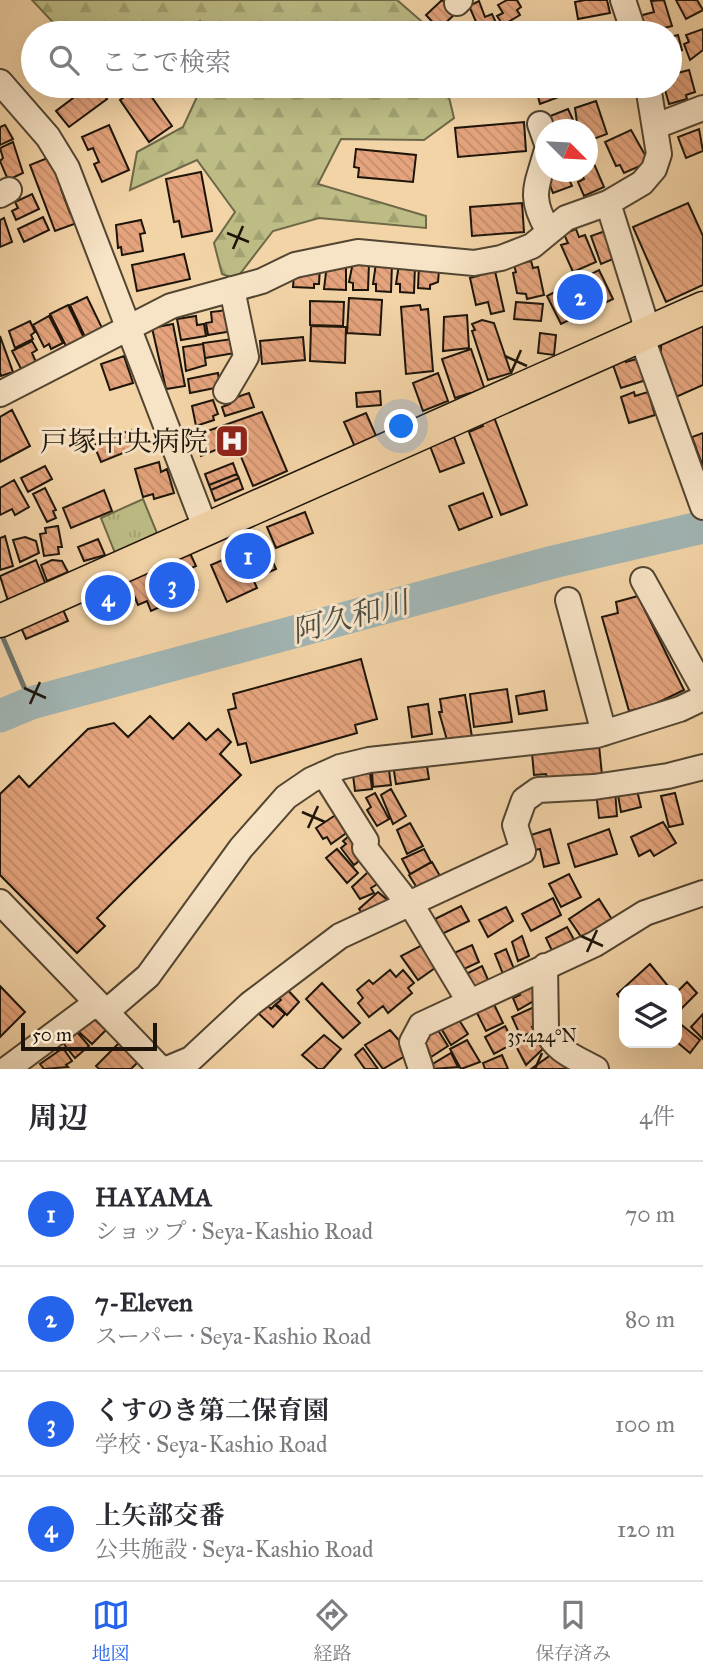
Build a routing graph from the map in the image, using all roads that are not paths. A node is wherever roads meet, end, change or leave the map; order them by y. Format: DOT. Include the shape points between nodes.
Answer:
graph roads {
  1 [pos="623,0"];
  2 [pos="630,21"];
  3 [pos="3,91"];
  4 [pos="650,98"];
  5 [pos="703,108"];
  6 [pos="656,127"];
  7 [pos="536,182"];
  8 [pos="608,203"];
  9 [pos="548,230"];
  10 [pos="232,289"];
  11 [pos="703,308"];
  12 [pos="127,326"];
  13 [pos="646,334"];
  14 [pos="226,391"];
  15 [pos="0,394"];
  16 [pos="701,499"];
  17 [pos="205,527"];
  18 [pos="643,580"];
  19 [pos="568,600"];
  20 [pos="0,621"];
  21 [pos="703,688"];
  22 [pos="703,698"];
  23 [pos="604,733"];
  24 [pos="703,767"];
  25 [pos="324,774"];
  26 [pos="703,892"];
  27 [pos="0,902"];
  28 [pos="408,902"];
  29 [pos="545,966"];
  30 [pos="468,1001"];
  31 [pos="101,1007"];
  32 [pos="412,1065"];
  33 [pos="155,1066"];
  34 [pos="8,1069"];
  35 [pos="596,1069"];
  1 -- 2 [label="street"];
  3 -- 12 [label="street" via="48,137 67,168"];
  4 -- 6 [label="street"];
  5 -- 6 [label="street"];
  6 -- 8 [label="street" via="659,155 654,169 642,183"];
  7 -- 9 [label="street" via="535,195"];
  8 -- 9 [label="street" via="565,218"];
  8 -- 13 [label="street"];
  9 -- 10 [label="street" via="532,246 501,258 474,263 358,252 295,265"];
  10 -- 12 [label="street" via="171,306"];
  10 -- 14 [label="street" via="246,357"];
  11 -- 13 [label="main road"];
  12 -- 15 [label="street"];
  12 -- 17 [label="street"];
  13 -- 16 [label="street" via="646,349"];
  13 -- 17 [label="main road"];
  17 -- 20 [label="main road"];
  18 -- 21 [label="street"];
  19 -- 23 [label="street"];
  22 -- 23 [label="street"];
  23 -- 25 [label="street" via="369,760"];
  24 -- 28 [label="street" via="594,787 538,790 524,800 515,825 523,851"];
  25 -- 28 [label="street" via="366,841 365,848"];
  25 -- 31 [label="street" via="286,797 242,848 148,976"];
  26 -- 29 [label="street" via="645,913 594,944"];
  27 -- 31 [label="street"];
  28 -- 30 [label="street"];
  28 -- 33 [label="street" via="340,936 302,962 191,1059"];
  29 -- 30 [label="street"];
  29 -- 35 [label="street" via="550,1038 557,1048"];
  30 -- 32 [label="street" via="421,1025 412,1042"];
  31 -- 33 [label="street"];
  31 -- 34 [label="street"];
}
